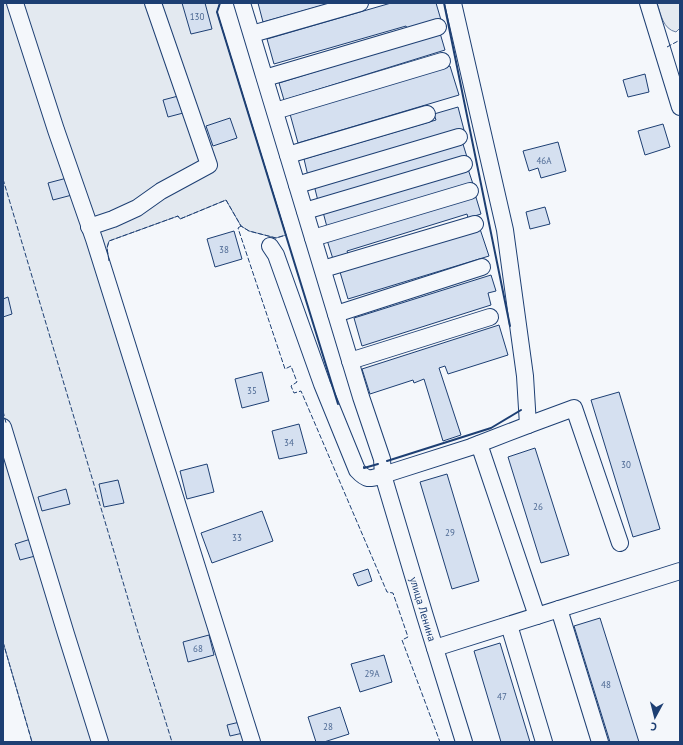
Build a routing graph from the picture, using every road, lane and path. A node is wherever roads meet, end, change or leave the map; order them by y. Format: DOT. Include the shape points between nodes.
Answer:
graph roads {
  1 [pos="15,3"];
  2 [pos="153,3"];
  3 [pos="242,3"];
  4 [pos="360,3"];
  5 [pos="453,3"];
  6 [pos="648,3"];
  7 [pos="438,27"];
  8 [pos="252,34"];
  9 [pos="442,61"];
  10 [pos="265,78"];
  11 [pos="680,107"];
  12 [pos="275,111"];
  13 [pos="427,114"];
  14 [pos="459,137"];
  15 [pos="288,155"];
  16 [pos="464,164"];
  17 [pos="297,185"];
  18 [pos="470,191"];
  19 [pos="305,211"];
  20 [pos="475,224"];
  21 [pos="89,227"];
  22 [pos="313,238"];
  23 [pos="270,246"];
  24 [pos="482,267"];
  25 [pos="323,269"];
  26 [pos="336,314"];
  27 [pos="490,317"];
  28 [pos="350,361"];
  29 [pos="528,425"];
  30 [pos="3,427"];
  31 [pos="479,444"];
  32 [pos="383,475"];
  33 [pos="620,543"];
  34 [pos="680,571"];
  35 [pos="559,609"];
  36 [pos="537,616"];
  37 [pos="509,625"];
  38 [pos="435,648"];
  39 [pos="100,742"];
  40 [pos="252,742"];
  41 [pos="464,742"];
  42 [pos="544,742"];
  43 [pos="600,742"];
  1 -- 21 [label="street"];
  2 -- 21 [label="street" via="209,166 161,191 137,208"];
  3 -- 8 [label="street, улица Ленина"];
  4 -- 8 [label="street"];
  5 -- 29 [label="street" via="505,230"];
  6 -- 11 [label="street"];
  7 -- 10 [label="street"];
  8 -- 10 [label="street, улица Ленина"];
  9 -- 12 [label="street"];
  10 -- 12 [label="street, улица Ленина"];
  12 -- 15 [label="street, улица Ленина"];
  13 -- 15 [label="street"];
  14 -- 17 [label="street"];
  15 -- 17 [label="street, улица Ленина"];
  16 -- 19 [label="street"];
  17 -- 19 [label="street, улица Ленина"];
  18 -- 22 [label="street"];
  19 -- 22 [label="street, улица Ленина"];
  20 -- 25 [label="street"];
  21 -- 40 [label="street"];
  22 -- 25 [label="street, улица Ленина"];
  23 -- 32 [label="street" via="357,470 363,477 370,479"];
  24 -- 26 [label="street"];
  25 -- 26 [label="street, улица Ленина"];
  26 -- 28 [label="street, улица Ленина"];
  27 -- 28 [label="street"];
  28 -- 32 [label="street, улица Ленина" via="382,459"];
  29 -- 31 [label="street"];
  29 -- 33 [label="street" via="574,408"];
  30 -- 39 [label="street"];
  31 -- 32 [label="street"];
  31 -- 36 [label="street"];
  32 -- 38 [label="street, улица Ленина"];
  34 -- 35 [label="street"];
  35 -- 36 [label="street"];
  35 -- 43 [label="street"];
  36 -- 37 [label="street"];
  37 -- 38 [label="street"];
  37 -- 42 [label="street"];
  38 -- 41 [label="street, улица Ленина"];
}
